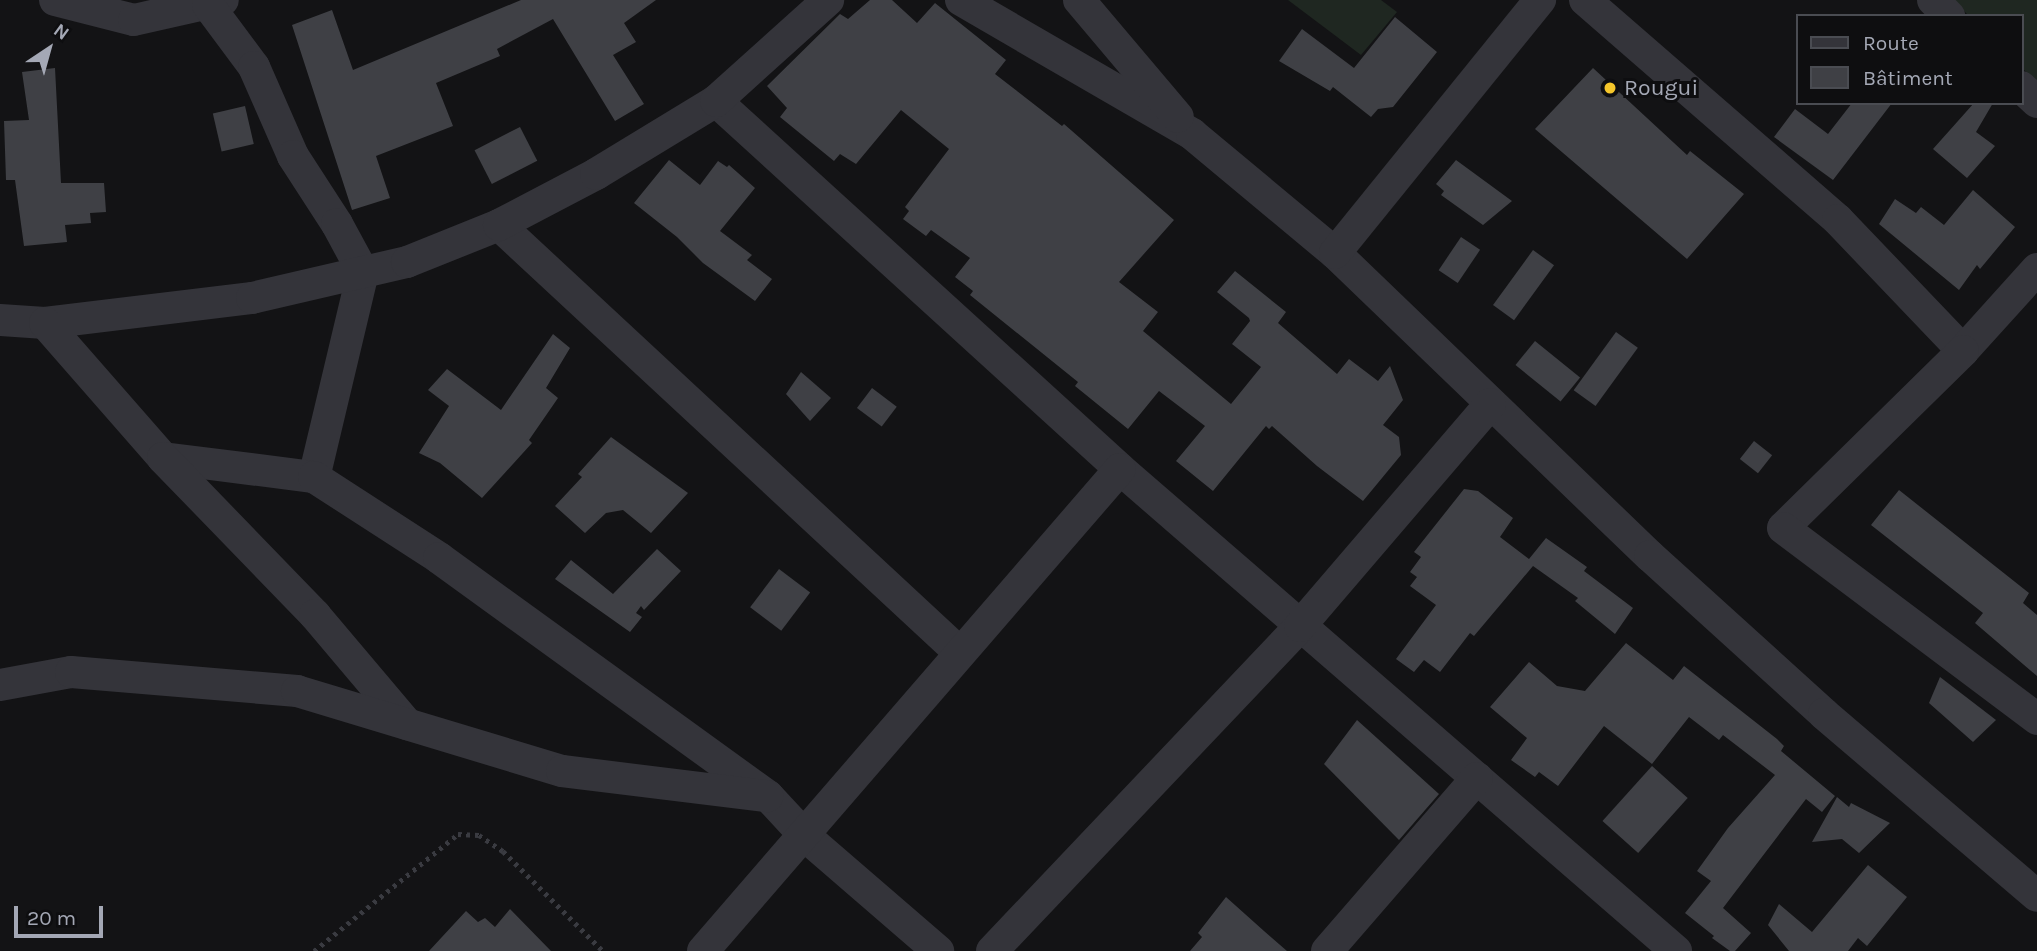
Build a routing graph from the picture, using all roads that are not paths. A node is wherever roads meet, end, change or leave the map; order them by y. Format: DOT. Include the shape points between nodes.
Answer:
graph roads {
  1 [pos="55,0"];
  2 [pos="828,0"];
  3 [pos="961,0"];
  4 [pos="1079,0"];
  5 [pos="1540,0"];
  6 [pos="1584,0"];
  7 [pos="1933,0"];
  8 [pos="215,3"];
  9 [pos="1947,14"];
  10 [pos="2023,89"];
  11 [pos="716,101"];
  12 [pos="2037,102"];
  13 [pos="1192,134"];
  14 [pos="499,225"];
  15 [pos="1335,253"];
  16 [pos="2037,269"];
  17 [pos="363,272"];
  18 [pos="0,320"];
  19 [pos="45,323"];
  20 [pos="1963,351"];
  21 [pos="1490,404"];
  22 [pos="163,458"];
  23 [pos="1120,469"];
  24 [pos="314,477"];
  25 [pos="1300,626"];
  26 [pos="959,652"];
  27 [pos="0,684"];
  28 [pos="2037,719"];
  29 [pos="407,724"];
  30 [pos="1477,778"];
  31 [pos="768,796"];
  32 [pos="805,836"];
  33 [pos="2037,896"];
  34 [pos="703,951"];
  35 [pos="938,951"];
  36 [pos="992,951"];
  37 [pos="1327,951"];
  38 [pos="1676,951"];
  1 -- 8 [label="street" via="134,20"];
  2 -- 11 [label="street"];
  3 -- 13 [label="street"];
  4 -- 13 [label="street"];
  5 -- 15 [label="street"];
  6 -- 20 [label="street" via="1838,220"];
  7 -- 9 [label="street"];
  8 -- 17 [label="street" via="254,67 293,156"];
  10 -- 12 [label="street"];
  11 -- 14 [label="street" via="596,174"];
  11 -- 23 [label="street"];
  13 -- 15 [label="street"];
  14 -- 17 [label="street" via="407,262"];
  14 -- 26 [label="street"];
  15 -- 21 [label="street"];
  16 -- 20 [label="street"];
  17 -- 19 [label="street" via="252,298"];
  17 -- 24 [label="street"];
  18 -- 19 [label="street"];
  19 -- 22 [label="street"];
  20 -- 28 [label="street" via="1783,528"];
  21 -- 25 [label="street"];
  21 -- 33 [label="street" via="1824,715"];
  22 -- 24 [label="street"];
  22 -- 29 [label="street" via="315,615"];
  23 -- 25 [label="street"];
  23 -- 26 [label="street"];
  24 -- 31 [label="street" via="439,558"];
  25 -- 30 [label="street"];
  25 -- 36 [label="street"];
  26 -- 32 [label="street"];
  27 -- 29 [label="street" via="71,672 297,691"];
  29 -- 31 [label="street" via="562,771"];
  30 -- 37 [label="street"];
  30 -- 38 [label="street"];
  31 -- 32 [label="street"];
  32 -- 34 [label="street"];
  32 -- 35 [label="street"];
}
